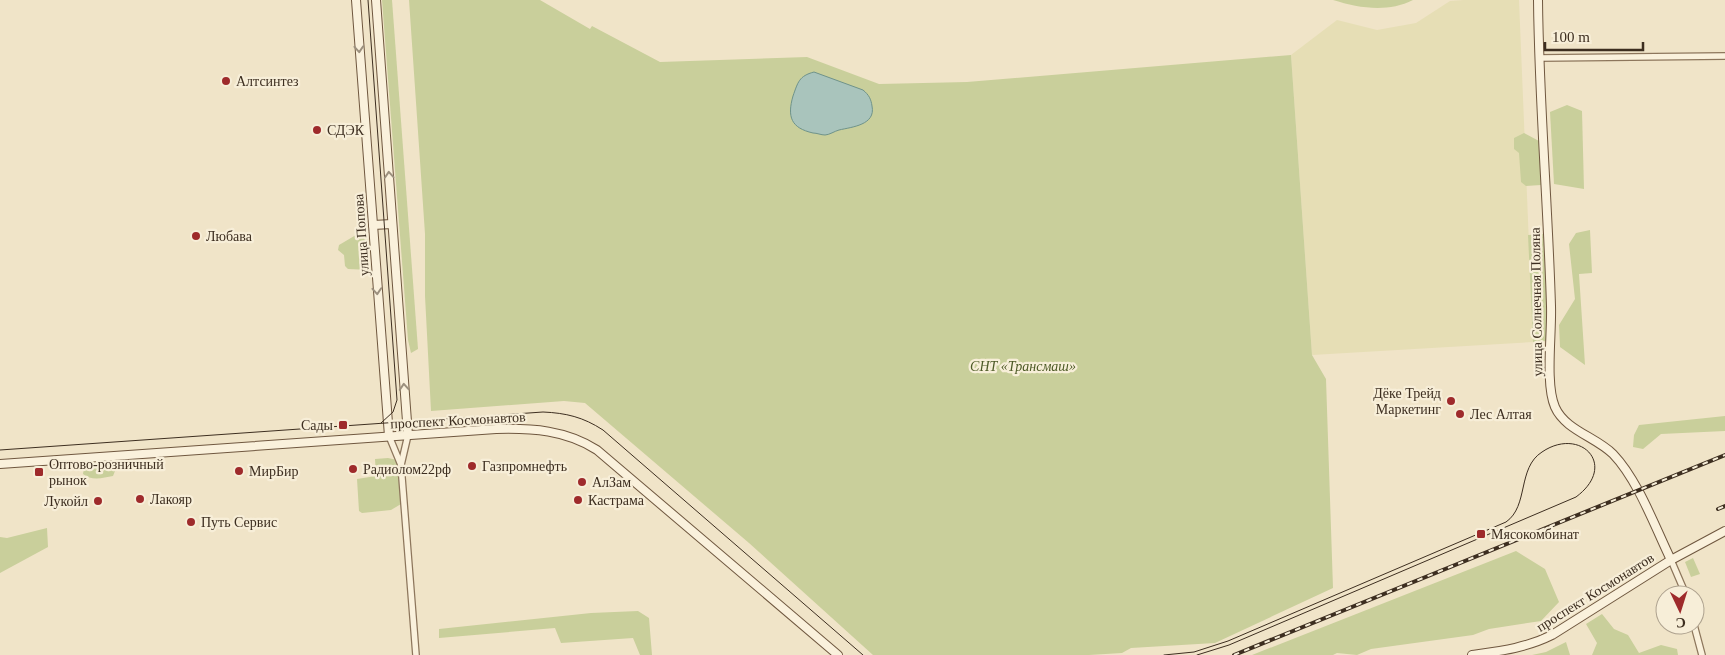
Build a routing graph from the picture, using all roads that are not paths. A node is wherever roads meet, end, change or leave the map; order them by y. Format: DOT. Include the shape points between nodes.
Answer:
graph roads {
  1 [pos="356,0"];
  2 [pos="376,0"];
  3 [pos="1538,0"];
  4 [pos="1725,56"];
  5 [pos="1539,58"];
  6 [pos="392,224"];
  7 [pos="373,225"];
  8 [pos="408,435"];
  9 [pos="389,436"];
  10 [pos="0,464"];
  11 [pos="402,465"];
  12 [pos="1725,531"];
  13 [pos="1671,560"];
  14 [pos="1682,585"];
  15 [pos="1697,635"];
  16 [pos="416,655"];
  17 [pos="838,655"];
  18 [pos="1472,655"];
  19 [pos="1702,655"];
  1 -- 7 [label="main road, улица Попова, one-way"];
  6 -- 2 [label="main road, улица Попова, one-way"];
  3 -- 5 [label="main road, улица Солнечная Поляна"];
  4 -- 5 [label="street"];
  5 -- 13 [label="main road, улица Солнечная Поляна" via="1550,262 1552,399 1561,418 1601,443 1619,461"];
  6 -- 7 [label="main road"];
  8 -- 6 [label="main road, улица Попова, one-way"];
  7 -- 9 [label="main road, улица Попова, one-way"];
  8 -- 9 [label="main road, проспект Космонавтов"];
  8 -- 11 [label="street, улица Попова"];
  8 -- 17 [label="main road, проспект Космонавтов" via="531,428 560,433 587,443"];
  9 -- 10 [label="main road, проспект Космонавтов"];
  9 -- 11 [label="street, улица Попова"];
  11 -- 16 [label="street, улица Попова"];
  12 -- 13 [label="main road, проспект Космонавтов"];
  13 -- 14 [label="street"];
  13 -- 18 [label="main road, проспект Космонавтов" via="1537,642"];
  15 -- 19 [label="street"];
}
